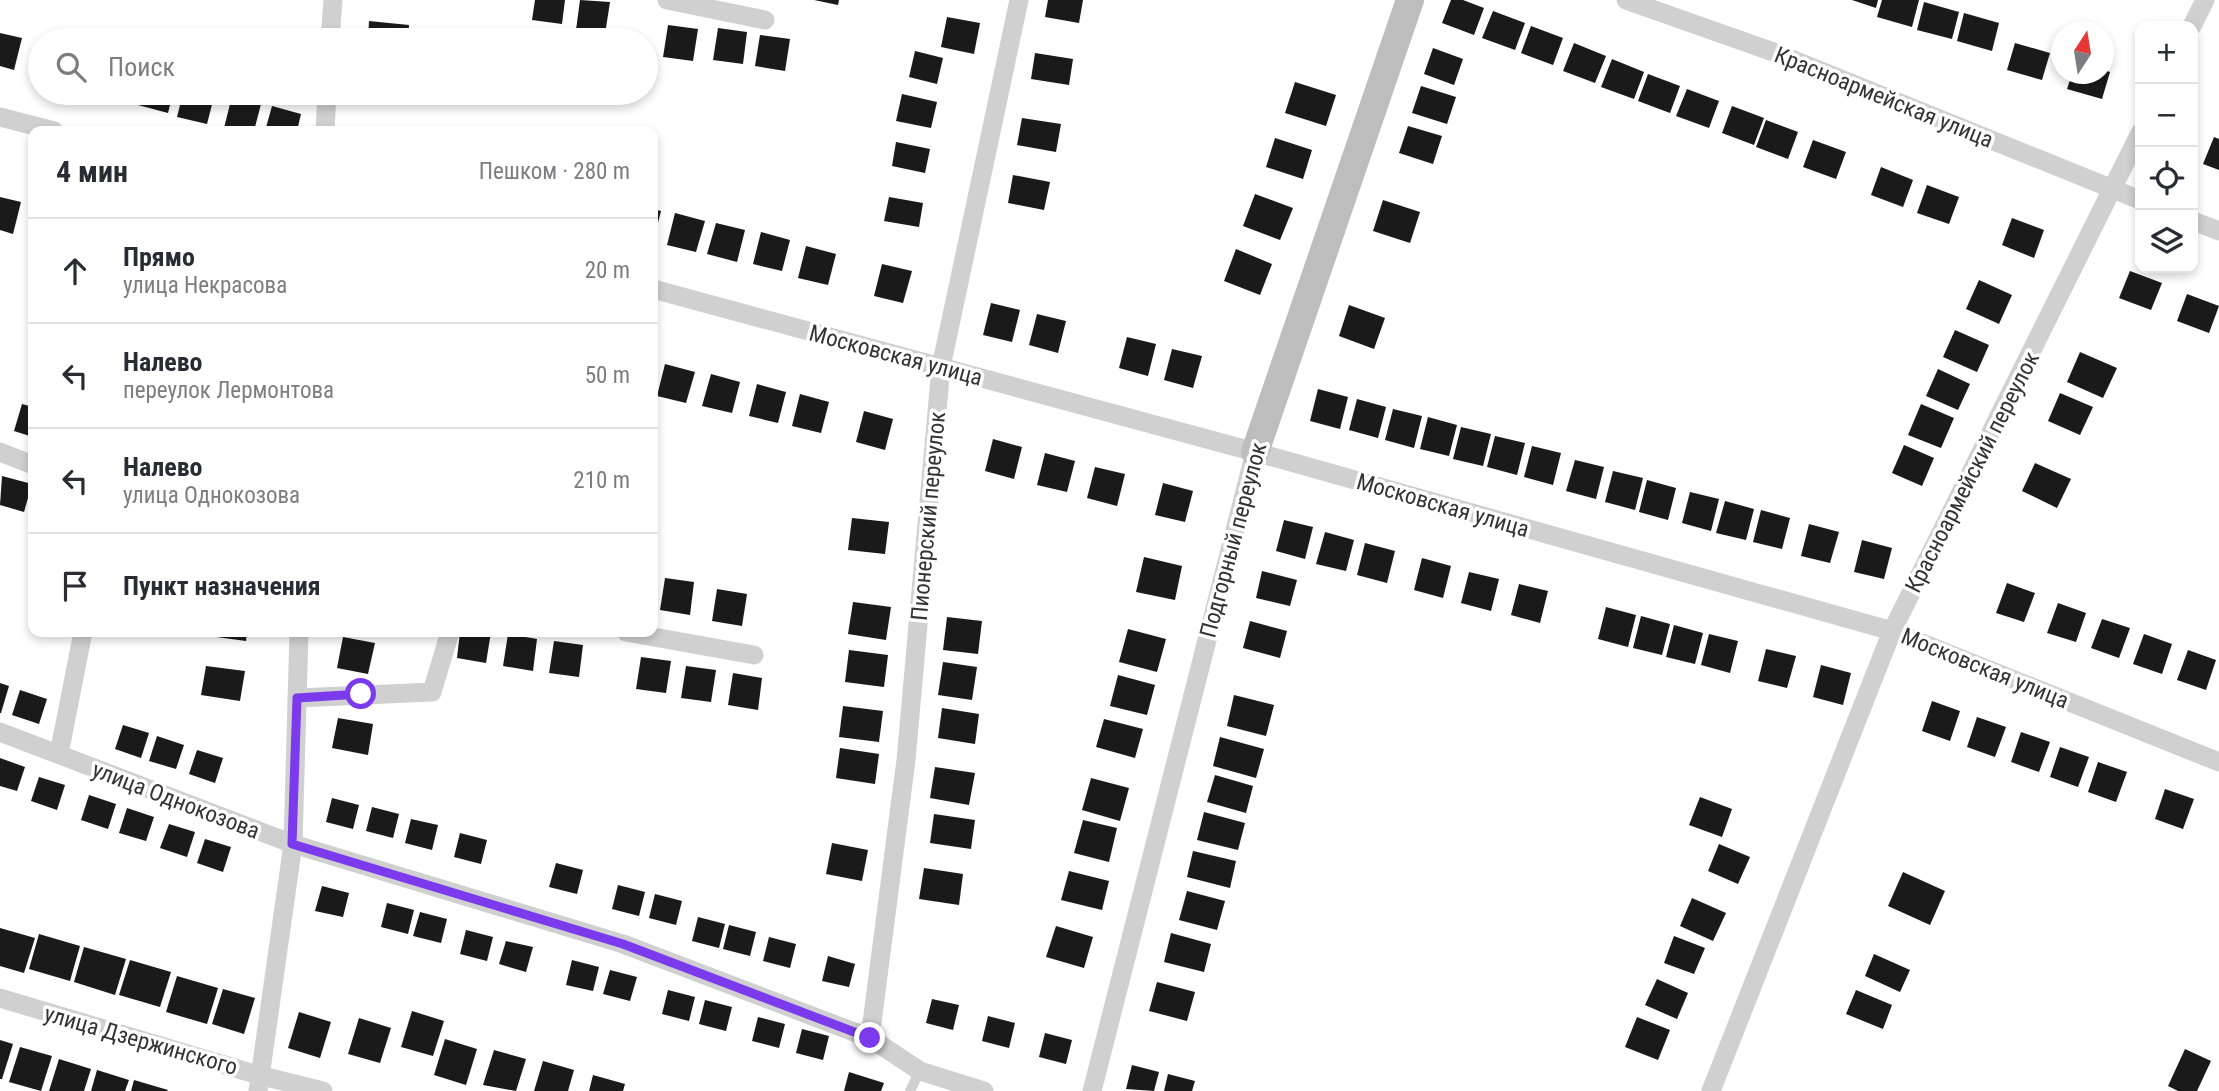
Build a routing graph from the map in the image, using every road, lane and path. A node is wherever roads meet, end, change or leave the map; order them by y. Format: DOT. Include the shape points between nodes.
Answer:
graph roads {
  1 [pos="333,0"];
  2 [pos="667,0"];
  3 [pos="1019,0"];
  4 [pos="1410,0"];
  5 [pos="1626,0"];
  6 [pos="2204,0"];
  7 [pos="765,20"];
  8 [pos="2194,21"];
  9 [pos="331,28"];
  10 [pos="326,105"];
  11 [pos="0,117"];
  12 [pos="35,126"];
  13 [pos="325,126"];
  14 [pos="2135,144"];
  15 [pos="2113,189"];
  16 [pos="2135,198"];
  17 [pos="2198,223"];
  18 [pos="2219,231"];
  19 [pos="658,290"];
  20 [pos="942,367"];
  21 [pos="0,452"];
  22 [pos="1255,452"];
  23 [pos="28,463"];
  24 [pos="1892,631"];
  25 [pos="82,637"];
  26 [pos="299,637"];
  27 [pos="448,637"];
  28 [pos="654,637"];
  29 [pos="754,655"];
  30 [pos="297,698"];
  31 [pos="0,732"];
  32 [pos="59,754"];
  33 [pos="2219,762"];
  34 [pos="292,844"];
  35 [pos="0,999"];
  36 [pos="870,1038"];
  37 [pos="920,1071"];
  38 [pos="258,1083"];
  39 [pos="323,1091"];
  40 [pos="910,1091"];
  41 [pos="984,1091"];
  42 [pos="1092,1091"];
  43 [pos="1710,1091"];
  1 -- 9 [label="street"];
  2 -- 7 [label="street"];
  3 -- 20 [label="street, Пионерский переулок"];
  4 -- 22 [label="main road, Подгорный переулок"];
  5 -- 15 [label="street, Красноармейская улица" via="1779,54"];
  6 -- 8 [label="street"];
  10 -- 13 [label="street"];
  11 -- 12 [label="street"];
  14 -- 15 [label="street, Красноармейский переулок"];
  15 -- 16 [label="street, Красноармейская улица"];
  15 -- 24 [label="street, Красноармейский переулок"];
  17 -- 18 [label="street"];
  19 -- 20 [label="street, Московская улица"];
  20 -- 22 [label="street, Московская улица"];
  20 -- 36 [label="street, Пионерский переулок" via="906,761"];
  21 -- 23 [label="street"];
  22 -- 24 [label="street, Московская улица"];
  22 -- 42 [label="street, Подгорный переулок"];
  24 -- 33 [label="street, Московская улица"];
  24 -- 43 [label="street, Красноармейский переулок"];
  25 -- 32 [label="street"];
  26 -- 30 [label="street"];
  27 -- 30 [label="street" via="432,692"];
  28 -- 29 [label="street"];
  30 -- 34 [label="street"];
  31 -- 32 [label="street, улица Однокозова"];
  32 -- 34 [label="street, улица Однокозова"];
  34 -- 36 [label="street, улица Однокозова" via="623,944"];
  34 -- 38 [label="street"];
  35 -- 38 [label="street, улица Дзержинского"];
  36 -- 37 [label="street, улица Однокозова"];
  37 -- 40 [label="lane"];
  37 -- 41 [label="street, улица Однокозова"];
  38 -- 39 [label="street, улица Дзержинского"];
}
